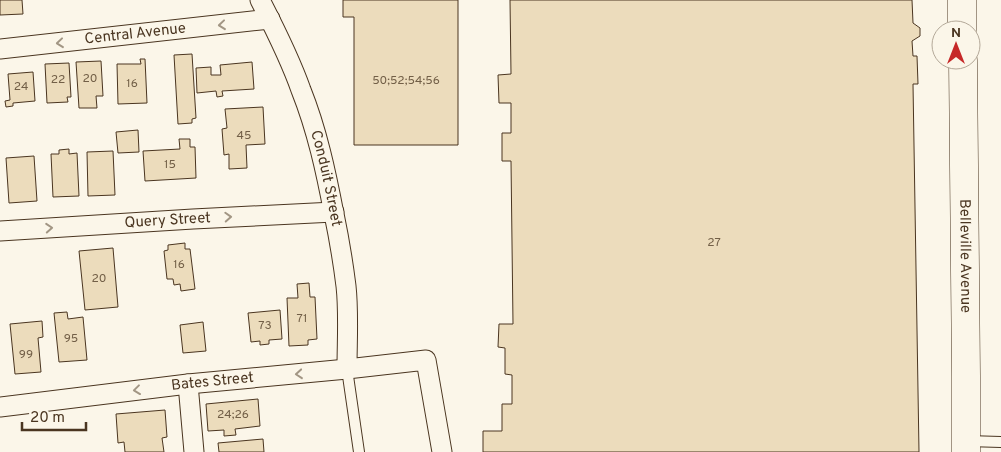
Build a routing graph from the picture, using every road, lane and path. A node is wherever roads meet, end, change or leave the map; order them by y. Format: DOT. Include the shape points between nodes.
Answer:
graph roads {
  1 [pos="260,0"];
  2 [pos="962,0"];
  3 [pos="270,20"];
  4 [pos="962,20"];
  5 [pos="0,49"];
  6 [pos="962,70"];
  7 [pos="334,212"];
  8 [pos="0,231"];
  9 [pos="347,369"];
  10 [pos="188,384"];
  11 [pos="0,407"];
  12 [pos="1001,442"];
  13 [pos="966,447"];
  14 [pos="194,452"];
  15 [pos="359,452"];
  16 [pos="442,452"];
  1 -- 3 [label="street, Conduit Street"];
  2 -- 4 [label="main road"];
  3 -- 5 [label="street, Central Avenue, one-way"];
  3 -- 7 [label="street, Conduit Street" via="309,111"];
  6 -- 13 [label="main road, Belleville Avenue"];
  8 -- 7 [label="street, Query Street, one-way"];
  7 -- 9 [label="street, Conduit Street" via="346,287"];
  9 -- 10 [label="street, Bates Street, one-way"];
  9 -- 15 [label="lane"];
  9 -- 16 [label="street, Bates Street" via="426,360"];
  10 -- 11 [label="street, Bates Street, one-way"];
  10 -- 14 [label="street"];
  12 -- 13 [label="lane"];
}
